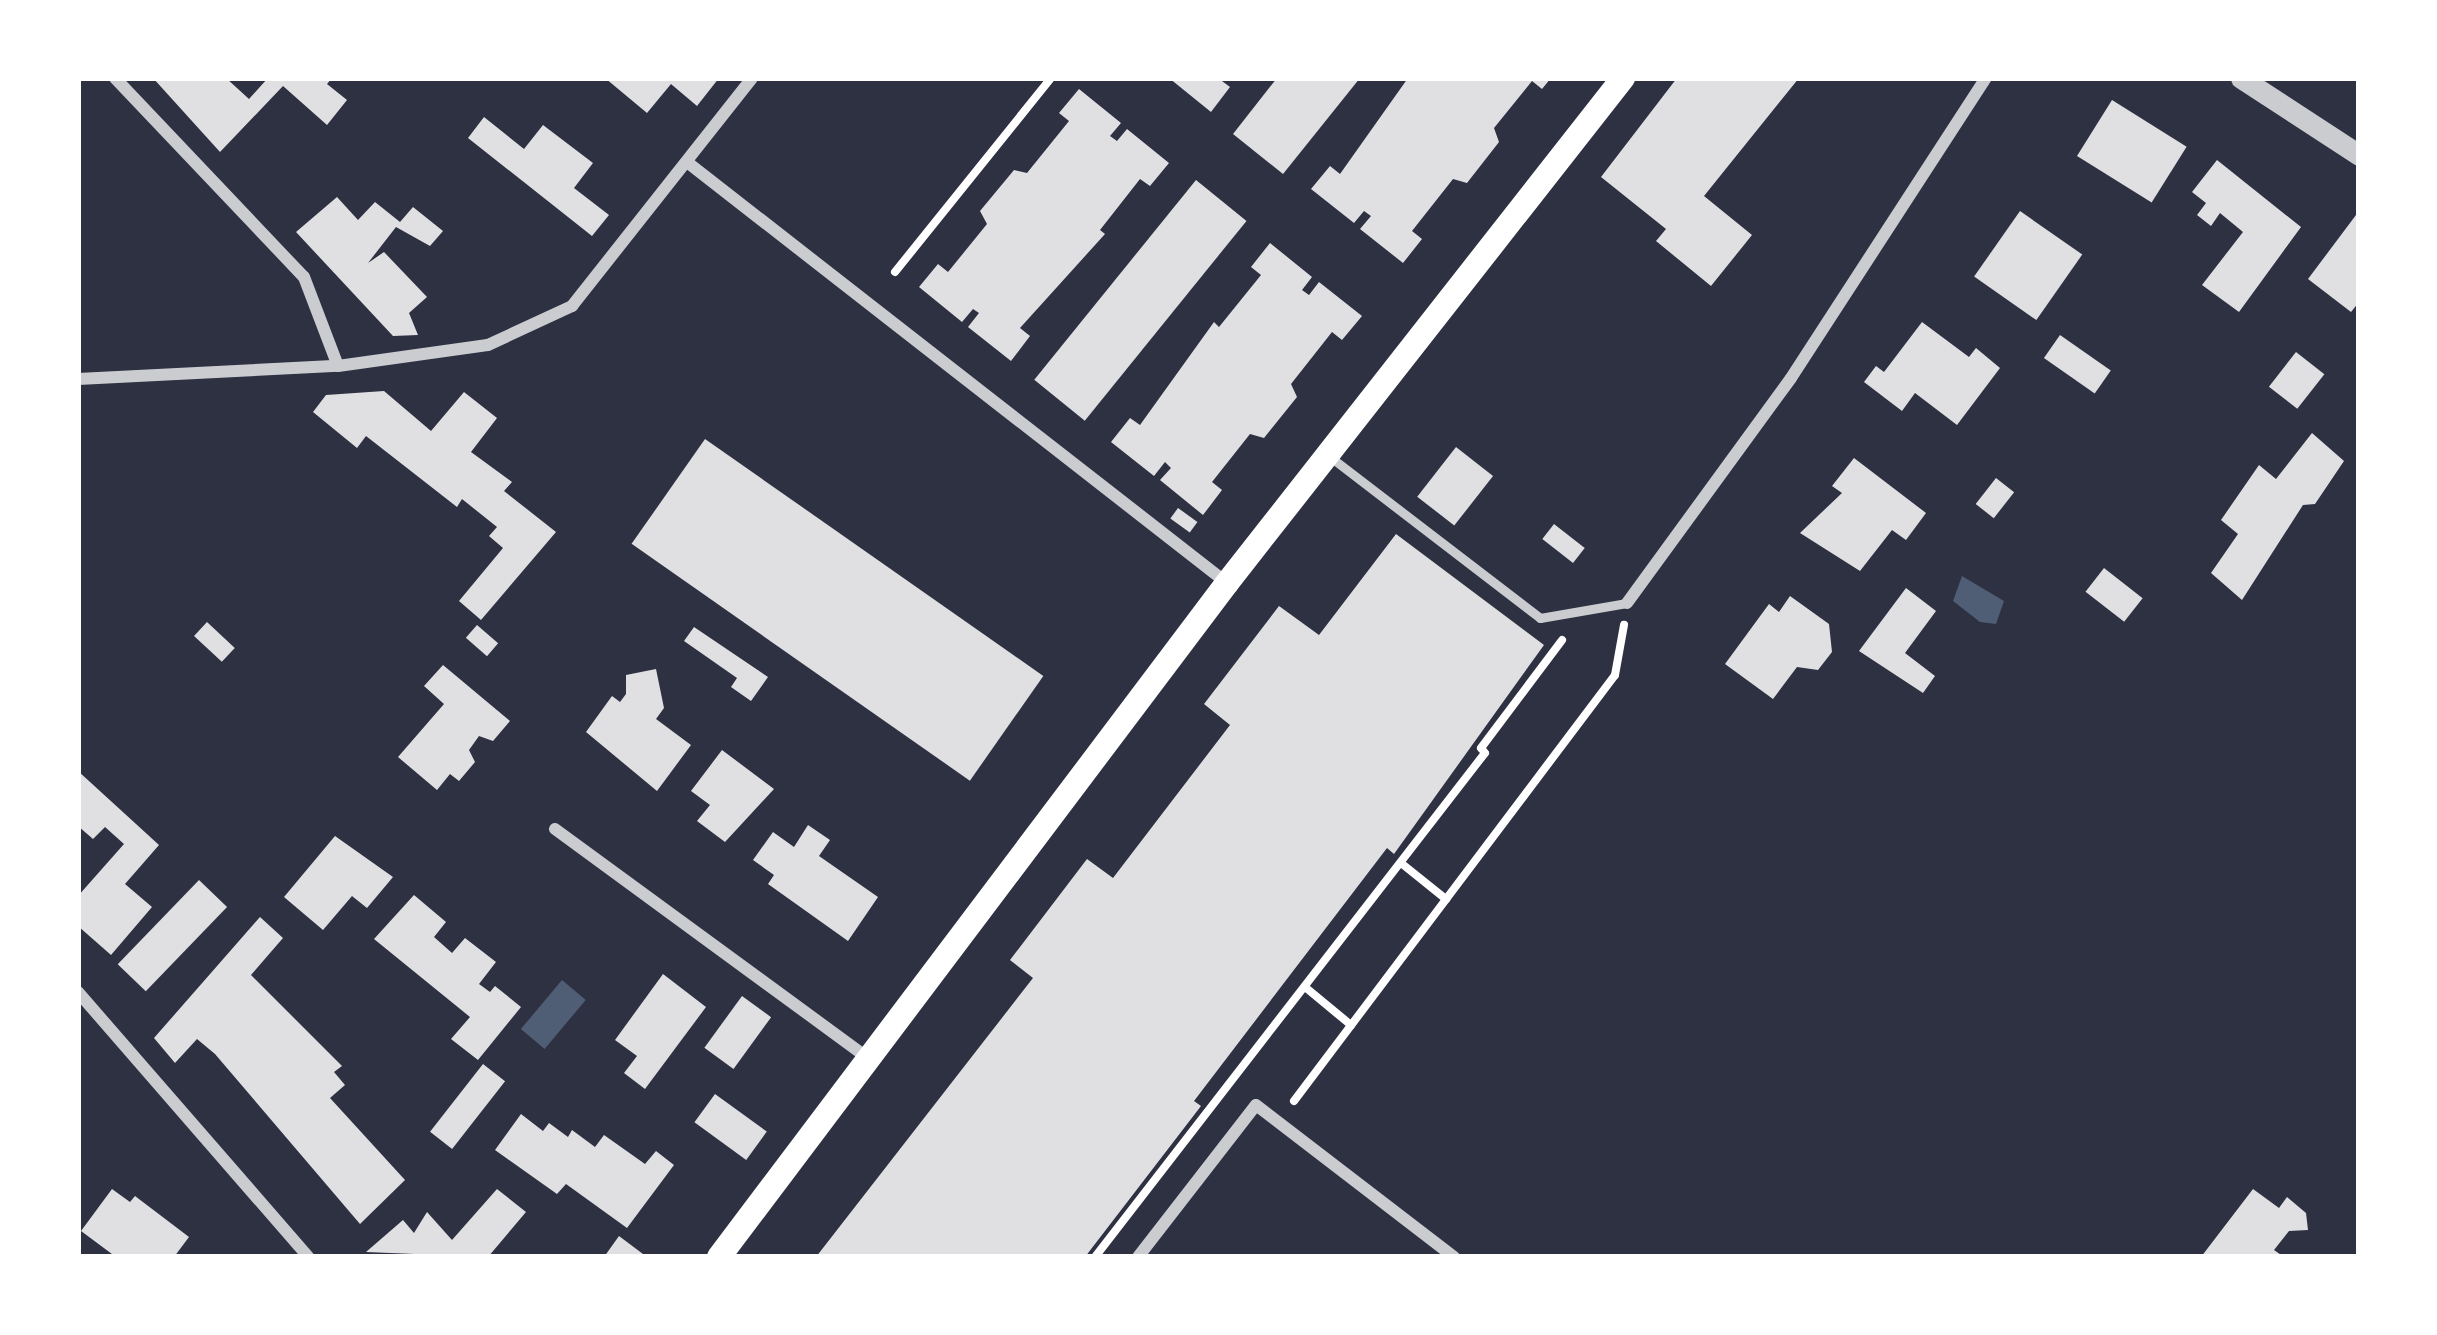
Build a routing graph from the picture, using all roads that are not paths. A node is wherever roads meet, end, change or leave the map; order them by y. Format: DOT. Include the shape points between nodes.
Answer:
graph roads {
  1 [pos="115,78"];
  2 [pos="752,78"];
  3 [pos="1623,78"];
  4 [pos="1985,78"];
  5 [pos="2241,78"];
  6 [pos="2359,155"];
  7 [pos="687,162"];
  8 [pos="338,366"];
  9 [pos="78,379"];
  10 [pos="1327,454"];
  11 [pos="1227,583"];
  12 [pos="1627,603"];
  13 [pos="555,829"];
  14 [pos="78,992"];
  15 [pos="866,1055"];
  16 [pos="308,1257"];
  17 [pos="718,1257"];
  18 [pos="1138,1257"];
  19 [pos="1454,1257"];
  1 -- 8 [label="street" via="304,277"];
  2 -- 7 [label="street"];
  3 -- 10 [label="main road"];
  4 -- 12 [label="street" via="1791,378"];
  5 -- 6 [label="street"];
  7 -- 8 [label="street" via="572,306 488,345"];
  7 -- 11 [label="street"];
  8 -- 9 [label="street"];
  10 -- 11 [label="main road"];
  10 -- 12 [label="lane" via="1540,618"];
  11 -- 15 [label="main road"];
  13 -- 15 [label="street"];
  14 -- 16 [label="street"];
  15 -- 17 [label="main road"];
  18 -- 19 [label="street" via="1256,1105"];
}
